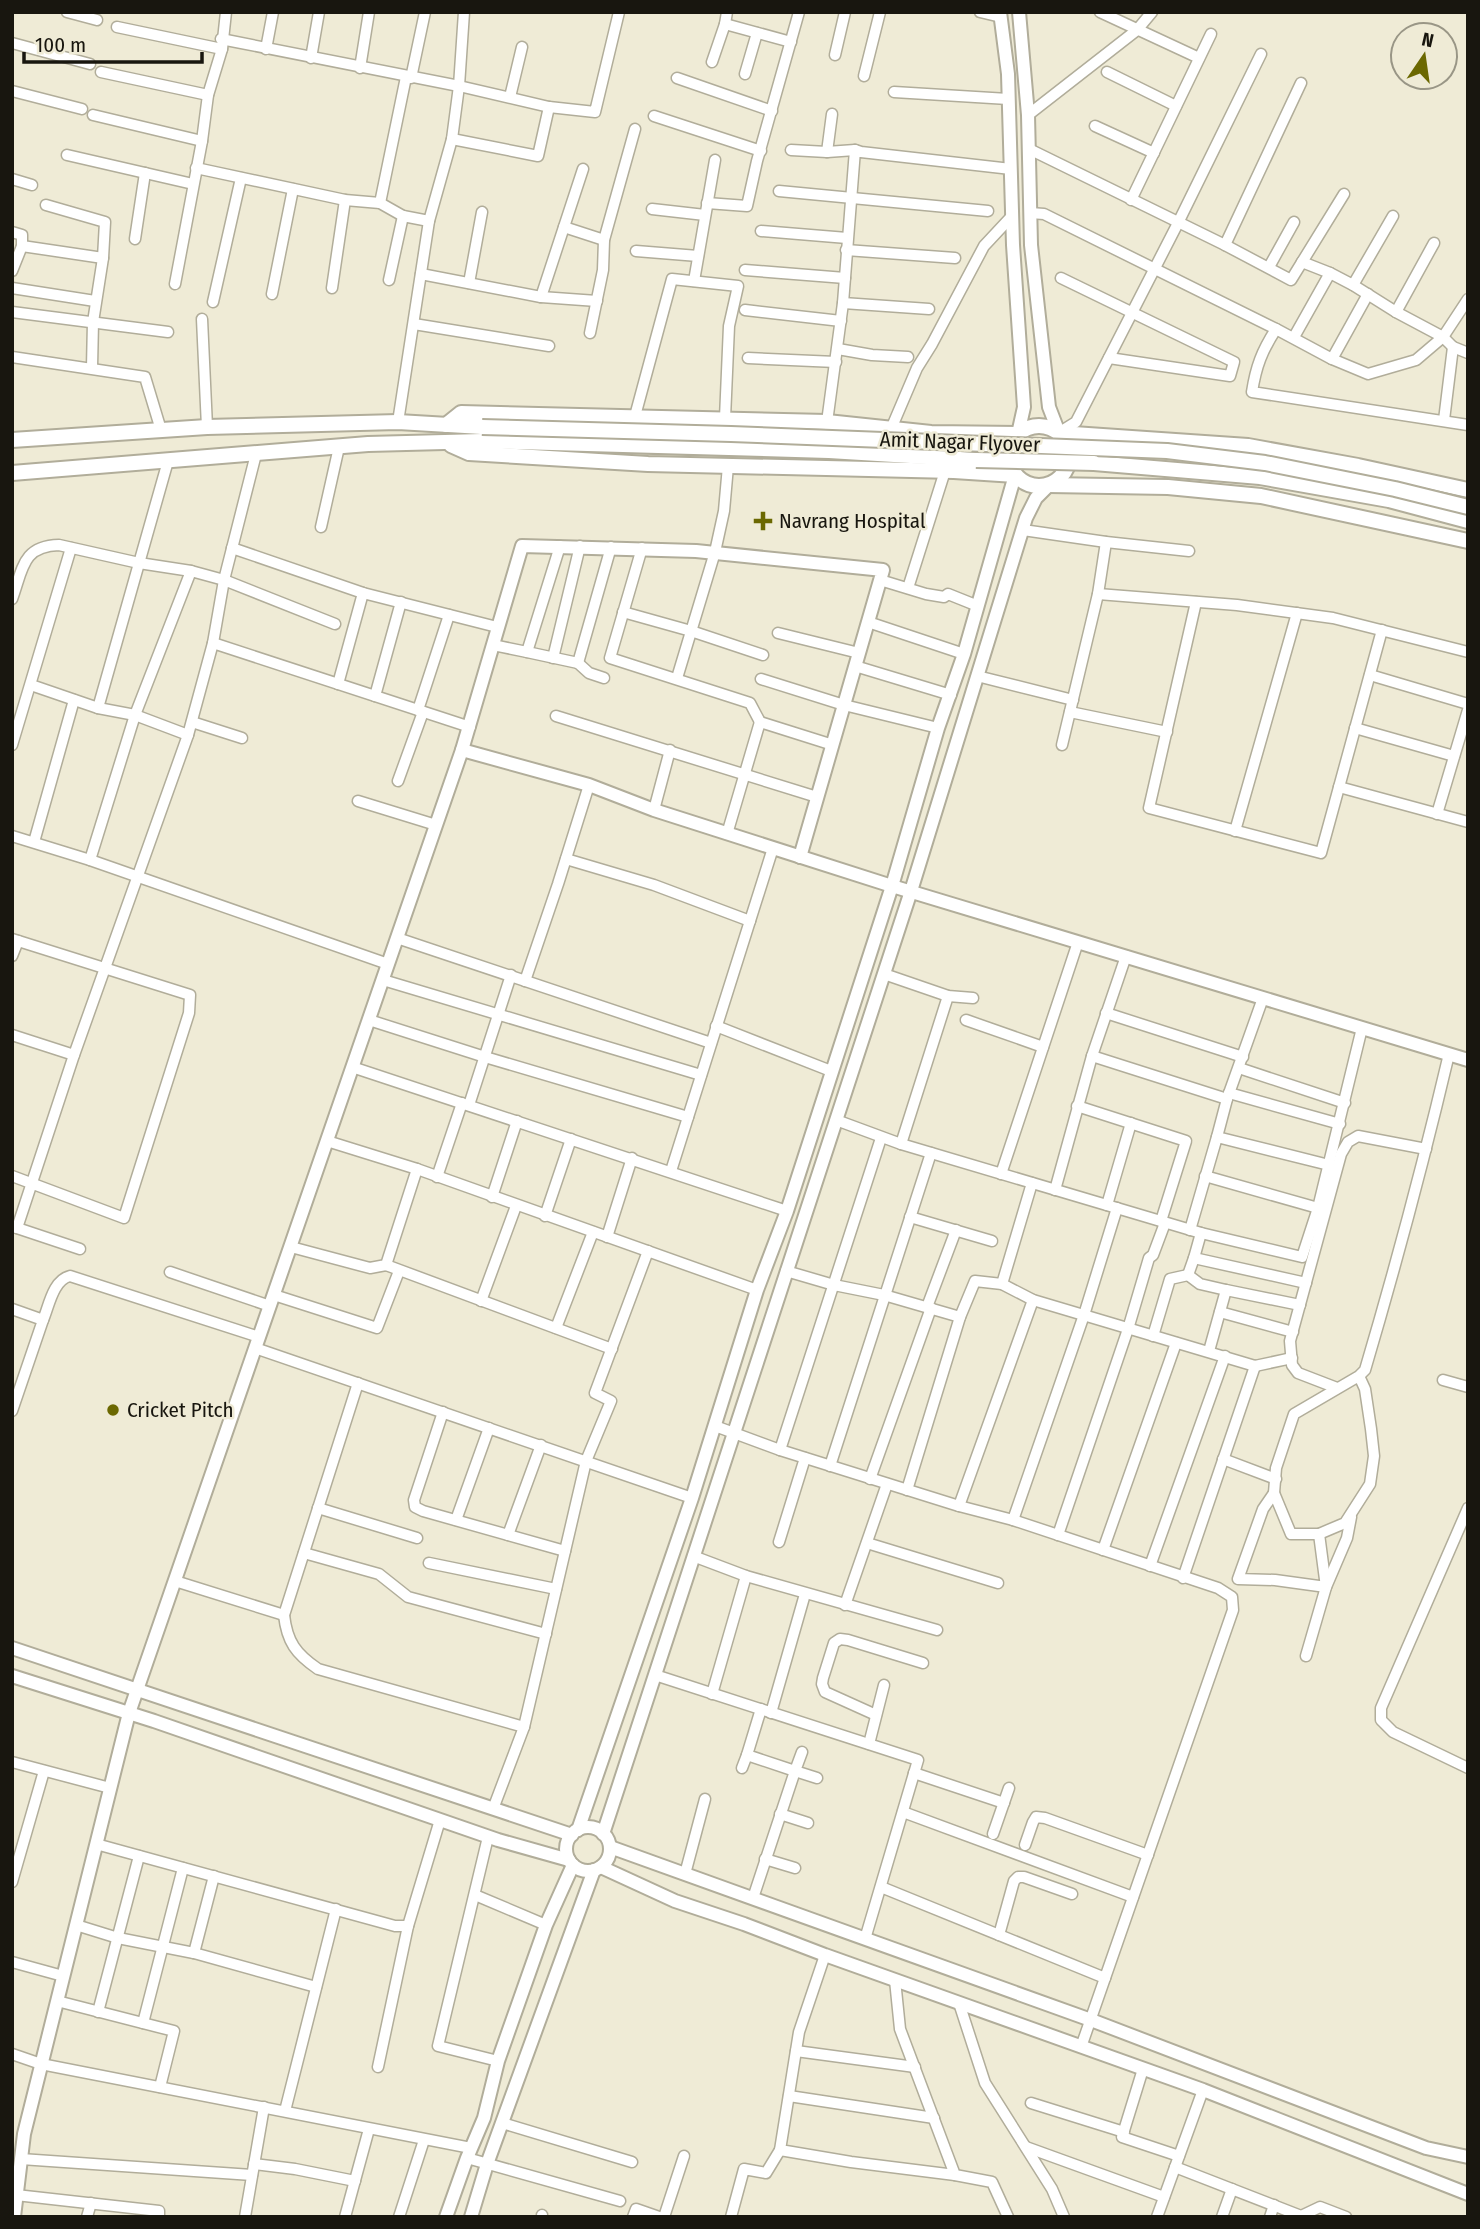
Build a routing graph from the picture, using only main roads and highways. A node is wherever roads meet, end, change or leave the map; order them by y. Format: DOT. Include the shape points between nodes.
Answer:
graph roads {
  1 [pos="446,425"];
  2 [pos="1018,433"];
  3 [pos="1059,433"];
  4 [pos="483,434"];
  5 [pos="12,440"];
  6 [pos="446,443"];
  7 [pos="12,473"];
  8 [pos="1015,475"];
  9 [pos="1049,485"];
  10 [pos="1468,490"];
  11 [pos="1468,507"];
  12 [pos="1468,521"];
  13 [pos="1468,541"];
  1 -- 2 [label="main road" via="461,413 725,418 931,433"];
  1 -- 4 [label="main road, Amit Nagar Flyover"];
  1 -- 5 [label="main road, Amit Nagar Flyover" via="207,427"];
  2 -- 3 [label="main road" via="1034,426"];
  2 -- 8 [label="main road" via="1009,449"];
  3 -- 9 [label="main road" via="1069,457 1063,474"];
  3 -- 10 [label="main road" via="1248,446"];
  4 -- 6 [label="main road, Amit Nagar Flyover"];
  4 -- 11 [label="main road, Amit Nagar Flyover, bridge" via="731,433 1167,451 1265,463"];
  4 -- 12 [label="main road, Amit Nagar Flyover, bridge" via="1094,463 1233,474 1389,500"];
  6 -- 7 [label="main road, Amit Nagar Flyover"];
  6 -- 8 [label="main road" via="469,453 648,464"];
  8 -- 9 [label="main road" via="1031,485"];
  9 -- 13 [label="main road" via="1168,487 1261,496"];
}
